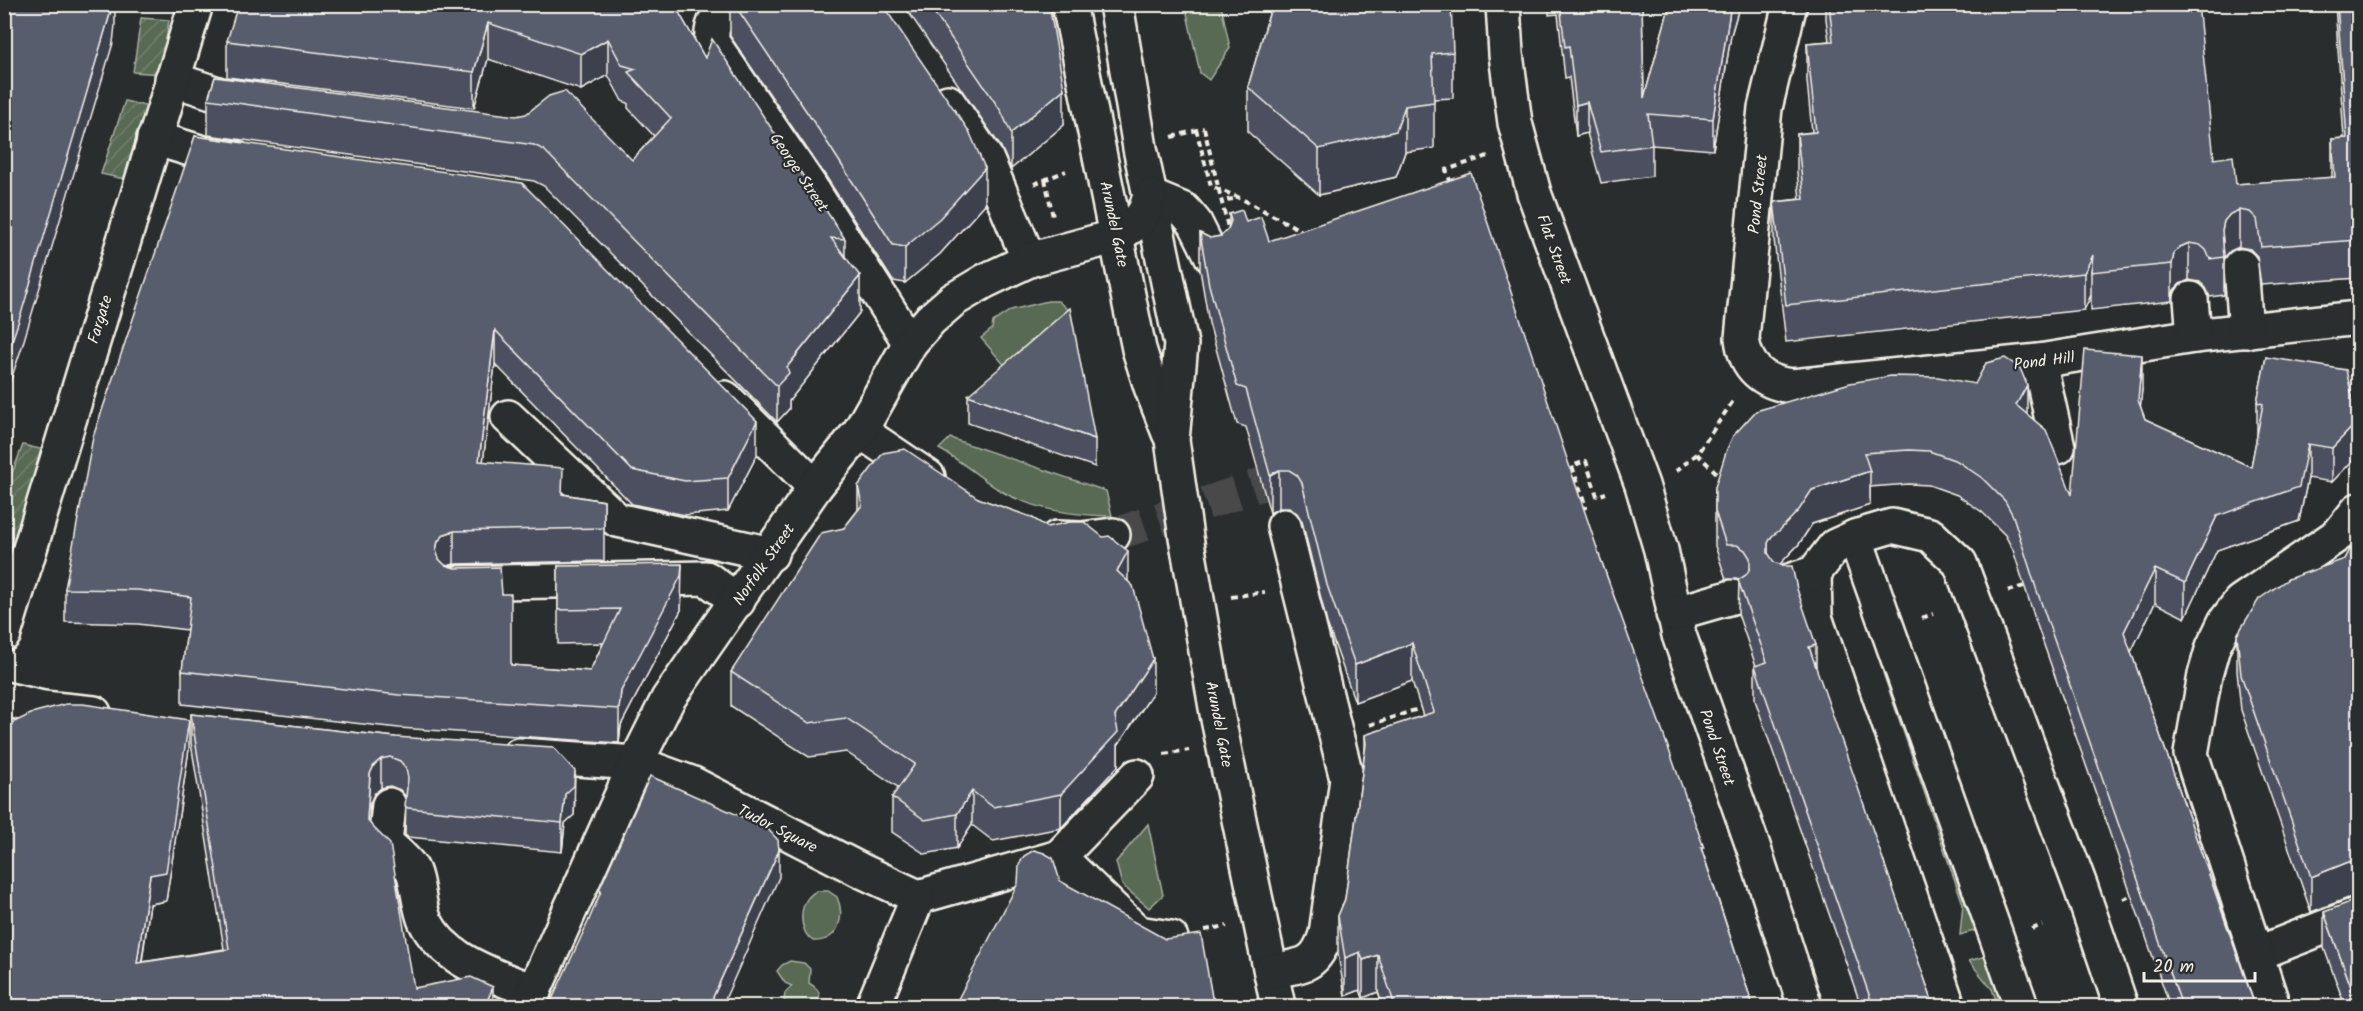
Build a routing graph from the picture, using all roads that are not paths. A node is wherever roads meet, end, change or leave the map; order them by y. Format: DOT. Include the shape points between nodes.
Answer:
graph roads {
  1 [pos="195,4"];
  2 [pos="733,4"];
  3 [pos="1069,4"];
  4 [pos="1116,4"];
  5 [pos="1503,4"];
  6 [pos="1790,4"];
  7 [pos="172,79"];
  8 [pos="933,81"];
  9 [pos="280,102"];
  10 [pos="154,138"];
  11 [pos="261,161"];
  12 [pos="1150,196"];
  13 [pos="1117,236"];
  14 [pos="1221,248"];
  15 [pos="1029,260"];
  16 [pos="2241,266"];
  17 [pos="2191,299"];
  18 [pos="2358,318"];
  19 [pos="2246,331"];
  20 [pos="2194,336"];
  21 [pos="910,343"];
  22 [pos="2039,361"];
  23 [pos="702,374"];
  24 [pos="1765,379"];
  25 [pos="508,417"];
  26 [pos="860,431"];
  27 [pos="1172,440"];
  28 [pos="2058,447"];
  29 [pos="1642,485"];
  30 [pos="815,487"];
  31 [pos="951,493"];
  32 [pos="2358,510"];
  33 [pos="1284,526"];
  34 [pos="1033,533"];
  35 [pos="1113,535"];
  36 [pos="1855,537"];
  37 [pos="771,554"];
  38 [pos="455,583"];
  39 [pos="1732,597"];
  40 [pos="738,601"];
  41 [pos="1673,614"];
  42 [pos="4,634"];
  43 [pos="4,699"];
  44 [pos="126,717"];
  45 [pos="487,753"];
  46 [pos="636,763"];
  47 [pos="1137,776"];
  48 [pos="389,805"];
  49 [pos="1059,857"];
  50 [pos="918,897"];
  51 [pos="2358,914"];
  52 [pos="1172,938"];
  53 [pos="2256,954"];
  54 [pos="1271,971"];
  55 [pos="531,999"];
  56 [pos="873,1006"];
  57 [pos="1278,1006"];
  58 [pos="1804,1006"];
  59 [pos="1948,1006"];
  60 [pos="2021,1006"];
  61 [pos="2121,1006"];
  62 [pos="2273,1006"];
  1 -- 7 [label="street, Fargate"];
  2 -- 21 [label="street, George Street" via="717,16 712,42"];
  3 -- 13 [label="street, Arundel Gate"];
  4 -- 12 [label="street, Arundel Gate"];
  5 -- 29 [label="street, Flat Street" via="1506,54 1520,145 1534,193"];
  6 -- 24 [label="street, Pond Street" via="1765,108 1742,338 1748,361"];
  7 -- 9 [label="street" via="221,95"];
  7 -- 10 [label="street, Fargate"];
  8 -- 15 [label="street" via="986,158"];
  10 -- 11 [label="street" via="203,153"];
  10 -- 42 [label="street, Fargate"];
  12 -- 13 [label="street" via="1137,223"];
  12 -- 14 [label="street" via="1184,210"];
  12 -- 27 [label="street, Arundel Gate" via="1181,344"];
  13 -- 15 [label="street, Norfolk Street"];
  13 -- 27 [label="street, Arundel Gate" via="1139,349"];
  15 -- 21 [label="street, Norfolk Street" via="953,300"];
  16 -- 19 [label="street"];
  17 -- 20 [label="street"];
  18 -- 19 [label="street, Pond Hill"];
  19 -- 20 [label="street, Pond Hill"];
  20 -- 22 [label="street, Pond Hill"];
  21 -- 26 [label="street, Norfolk Street"];
  22 -- 24 [label="street, Pond Hill" via="1792,386"];
  22 -- 28 [label="street"];
  23 -- 30 [label="street"];
  25 -- 37 [label="street" via="617,520"];
  26 -- 30 [label="street, Norfolk Street"];
  26 -- 31 [label="street"];
  27 -- 54 [label="street, Arundel Gate" via="1222,742"];
  29 -- 41 [label="street, Pond Street" via="1661,550"];
  30 -- 37 [label="street, Norfolk Street"];
  32 -- 53 [label="street" via="2339,534 2240,602 2213,647 2205,675 2191,754"];
  33 -- 54 [label="street" via="1347,779 1322,947 1317,957 1306,964"];
  34 -- 35 [label="street" via="1071,540"];
  36 -- 59 [label="street" via="1835,546 1800,578"];
  36 -- 60 [label="street"];
  36 -- 61 [label="street" via="1892,526 1930,535 1960,563"];
  37 -- 40 [label="street, Norfolk Street"];
  38 -- 40 [label="street" via="706,578"];
  39 -- 41 [label="street"];
  40 -- 46 [label="street, Norfolk Street" via="668,699"];
  41 -- 58 [label="street, Pond Street"];
  43 -- 44 [label="street" via="43,708"];
  45 -- 46 [label="street, Tudor Square"];
  46 -- 50 [label="street, Tudor Square" via="691,783"];
  46 -- 55 [label="street, Norfolk Street"];
  47 -- 49 [label="street"];
  48 -- 55 [label="street" via="385,842 412,869 419,904 434,936 461,959"];
  49 -- 50 [label="street"];
  49 -- 52 [label="street" via="1138,933"];
  50 -- 56 [label="street"];
  51 -- 53 [label="street"];
  53 -- 62 [label="street"];
  54 -- 57 [label="street, Arundel Gate"];
}
